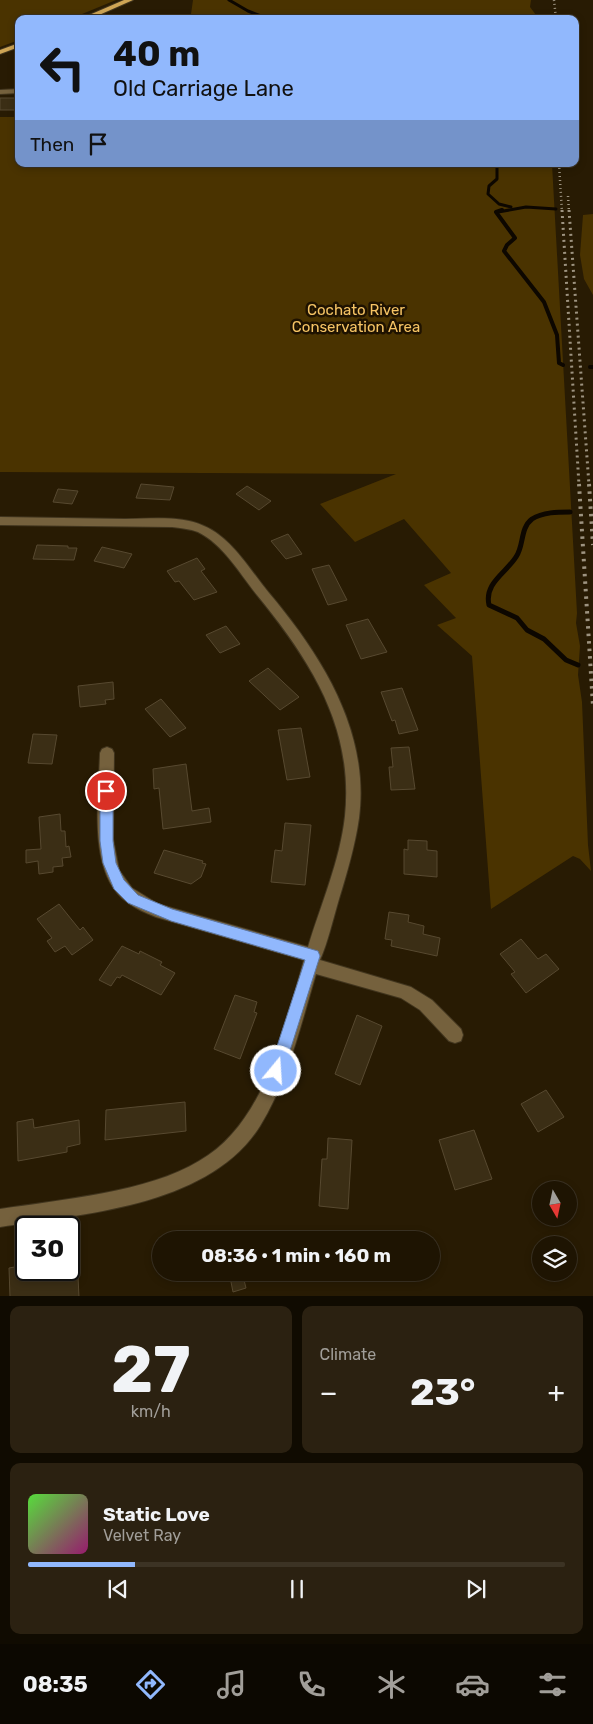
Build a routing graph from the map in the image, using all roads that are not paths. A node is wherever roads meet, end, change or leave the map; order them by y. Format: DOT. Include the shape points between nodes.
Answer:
graph roads {
  1 [pos="130,0"];
  2 [pos="93,15"];
  3 [pos="15,46"];
  4 [pos="0,52"];
  5 [pos="15,91"];
  6 [pos="0,92"];
  7 [pos="0,521"];
  8 [pos="107,753"];
  9 [pos="312,961"];
  10 [pos="455,1035"];
  11 [pos="0,1218"];
  1 -- 2 [label="main road"];
  3 -- 4 [label="main road"];
  5 -- 6 [label="street"];
  7 -- 9 [label="street" via="161,522 199,528 219,541 296,635 322,673 332,695 346,736 353,777 347,842"];
  8 -- 9 [label="street" via="107,853 113,875 125,892 156,910"];
  9 -- 10 [label="street" via="405,992 426,1005"];
  9 -- 11 [label="street" via="266,1098 251,1125 223,1155 187,1178 157,1188 93,1203"];
}
